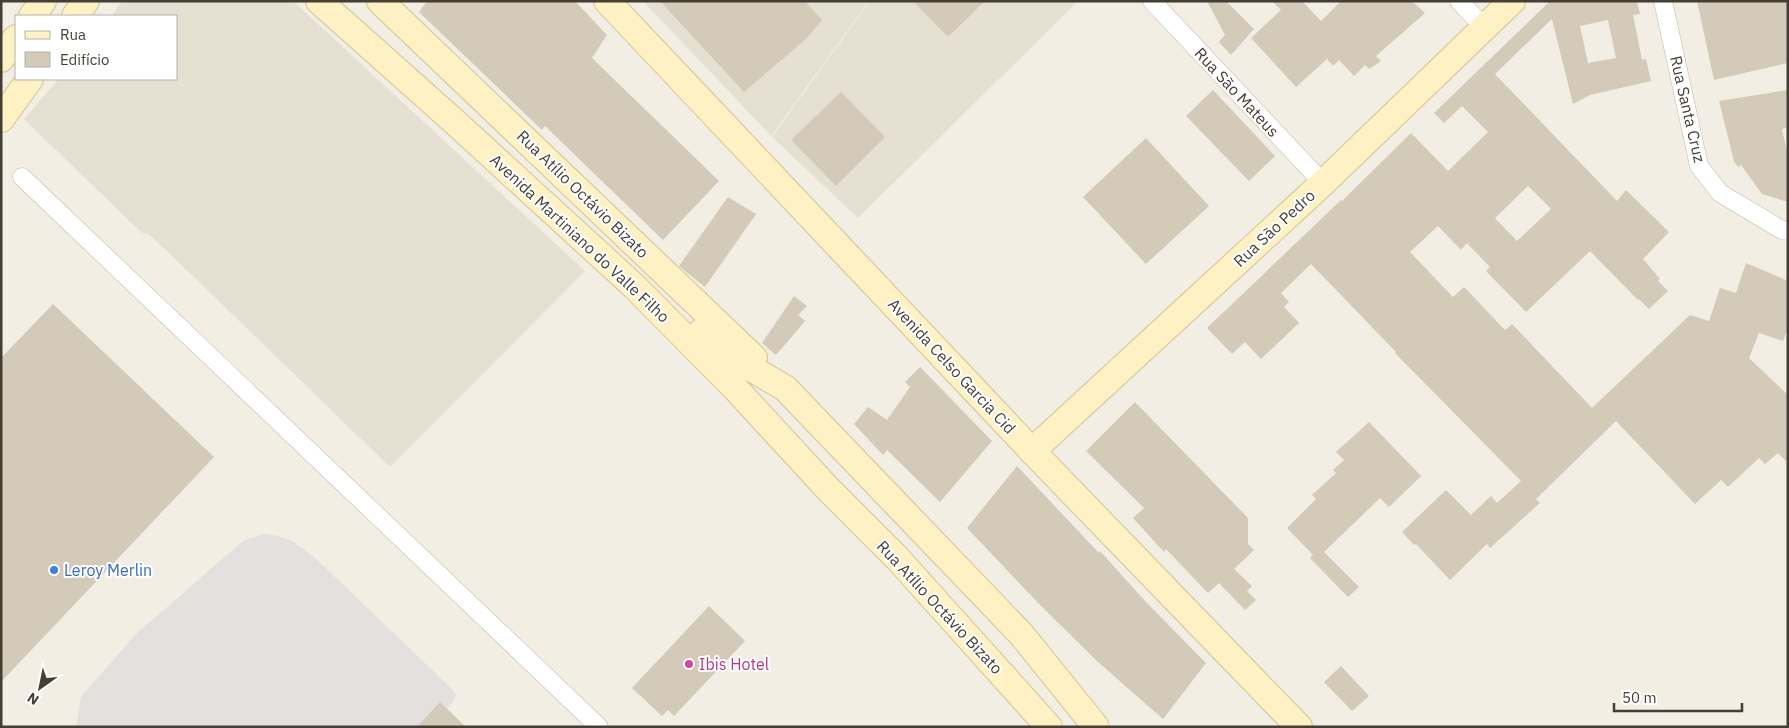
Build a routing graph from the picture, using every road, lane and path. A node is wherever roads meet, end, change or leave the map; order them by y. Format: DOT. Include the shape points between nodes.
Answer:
graph roads {
  1 [pos="43,1"];
  2 [pos="86,1"];
  3 [pos="319,1"];
  4 [pos="380,1"];
  5 [pos="608,1"];
  6 [pos="1152,1"];
  7 [pos="1459,1"];
  8 [pos="1512,1"];
  9 [pos="1664,1"];
  10 [pos="33,15"];
  11 [pos="76,15"];
  12 [pos="1484,27"];
  13 [pos="15,39"];
  14 [pos="1,59"];
  15 [pos="29,80"];
  16 [pos="1,119"];
  17 [pos="22,177"];
  18 [pos="1323,183"];
  19 [pos="1788,231"];
  20 [pos="635,287"];
  21 [pos="785,388"];
  22 [pos="1032,451"];
  23 [pos="829,490"];
  24 [pos="599,727"];
  25 [pos="1049,727"];
  26 [pos="1096,727"];
  27 [pos="1299,727"];
  1 -- 10 [label="street"];
  2 -- 11 [label="street"];
  3 -- 20 [label="street, Avenida Martiniano do Valle Filho"];
  4 -- 21 [label="street, Rua Atílio Octávio Bizato"];
  5 -- 22 [label="street, Avenida Celso Garcia Cid"];
  6 -- 18 [label="street, Rua São Mateus"];
  7 -- 12 [label="street"];
  8 -- 12 [label="street, Rua São Pedro"];
  9 -- 19 [label="street, Rua Santa Cruz" via="1699,166 1720,193"];
  12 -- 18 [label="street, Rua São Pedro"];
  13 -- 14 [label="street"];
  15 -- 16 [label="street"];
  17 -- 24 [label="street"];
  18 -- 22 [label="street, Rua São Pedro"];
  20 -- 21 [label="street" via="652,285 716,348"];
  20 -- 23 [label="street, Avenida Martiniano do Valle Filho" via="735,388"];
  21 -- 26 [label="street" via="1021,634"];
  22 -- 27 [label="street, Avenida Celso Garcia Cid"];
  23 -- 25 [label="street, Rua Atílio Octávio Bizato" via="898,559"];
}
